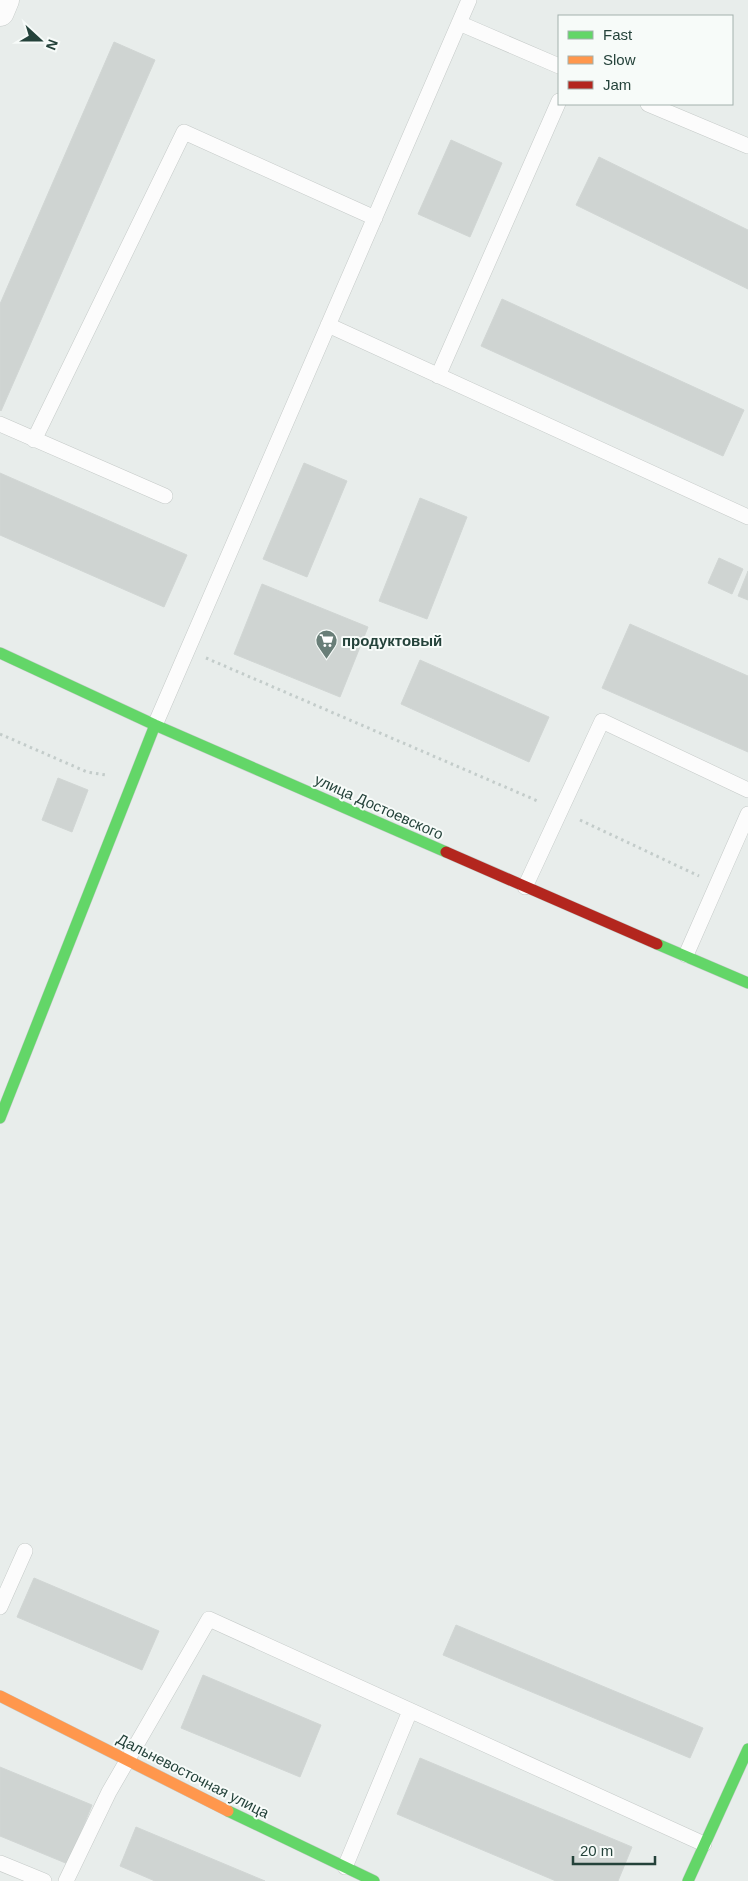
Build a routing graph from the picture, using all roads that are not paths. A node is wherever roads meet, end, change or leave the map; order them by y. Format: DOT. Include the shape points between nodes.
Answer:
graph roads {
  1 [pos="6,0"];
  2 [pos="469,0"];
  3 [pos="0,12"];
  4 [pos="459,23"];
  5 [pos="558,66"];
  6 [pos="558,103"];
  7 [pos="650,105"];
  8 [pos="748,146"];
  9 [pos="375,218"];
  10 [pos="328,325"];
  11 [pos="438,376"];
  12 [pos="0,424"];
  13 [pos="34,440"];
  14 [pos="165,496"];
  15 [pos="748,517"];
  16 [pos="0,653"];
  17 [pos="155,725"];
  18 [pos="748,790"];
  19 [pos="748,814"];
  20 [pos="525,887"];
  21 [pos="686,955"];
  22 [pos="748,983"];
  23 [pos="0,1118"];
  24 [pos="25,1551"];
  25 [pos="0,1607"];
  26 [pos="0,1696"];
  27 [pos="410,1711"];
  28 [pos="748,1750"];
  29 [pos="128,1761"];
  30 [pos="704,1844"];
  31 [pos="0,1862"];
  32 [pos="344,1867"];
  33 [pos="44,1881"];
  34 [pos="66,1881"];
  35 [pos="374,1881"];
  36 [pos="688,1881"];
  1 -- 3 [label="street"];
  2 -- 4 [label="lane"];
  4 -- 5 [label="lane"];
  4 -- 9 [label="lane"];
  6 -- 11 [label="lane"];
  7 -- 8 [label="lane"];
  9 -- 10 [label="lane"];
  9 -- 13 [label="lane" via="184,132"];
  10 -- 11 [label="lane"];
  10 -- 17 [label="lane"];
  11 -- 15 [label="lane"];
  12 -- 13 [label="lane"];
  13 -- 14 [label="lane"];
  16 -- 17 [label="street, улица Достоевского"];
  17 -- 20 [label="street, улица Достоевского"];
  17 -- 23 [label="street"];
  18 -- 20 [label="lane" via="602,721"];
  19 -- 21 [label="lane"];
  20 -- 21 [label="street, улица Достоевского"];
  21 -- 22 [label="street, улица Достоевского"];
  24 -- 25 [label="lane"];
  26 -- 29 [label="street, Дальневосточная улица"];
  27 -- 29 [label="lane" via="209,1619"];
  27 -- 30 [label="lane"];
  27 -- 32 [label="lane"];
  28 -- 30 [label="street"];
  29 -- 32 [label="street, Дальневосточная улица"];
  29 -- 34 [label="lane" via="109,1792"];
  30 -- 36 [label="street"];
  31 -- 33 [label="lane"];
  32 -- 35 [label="street, Дальневосточная улица"];
}
